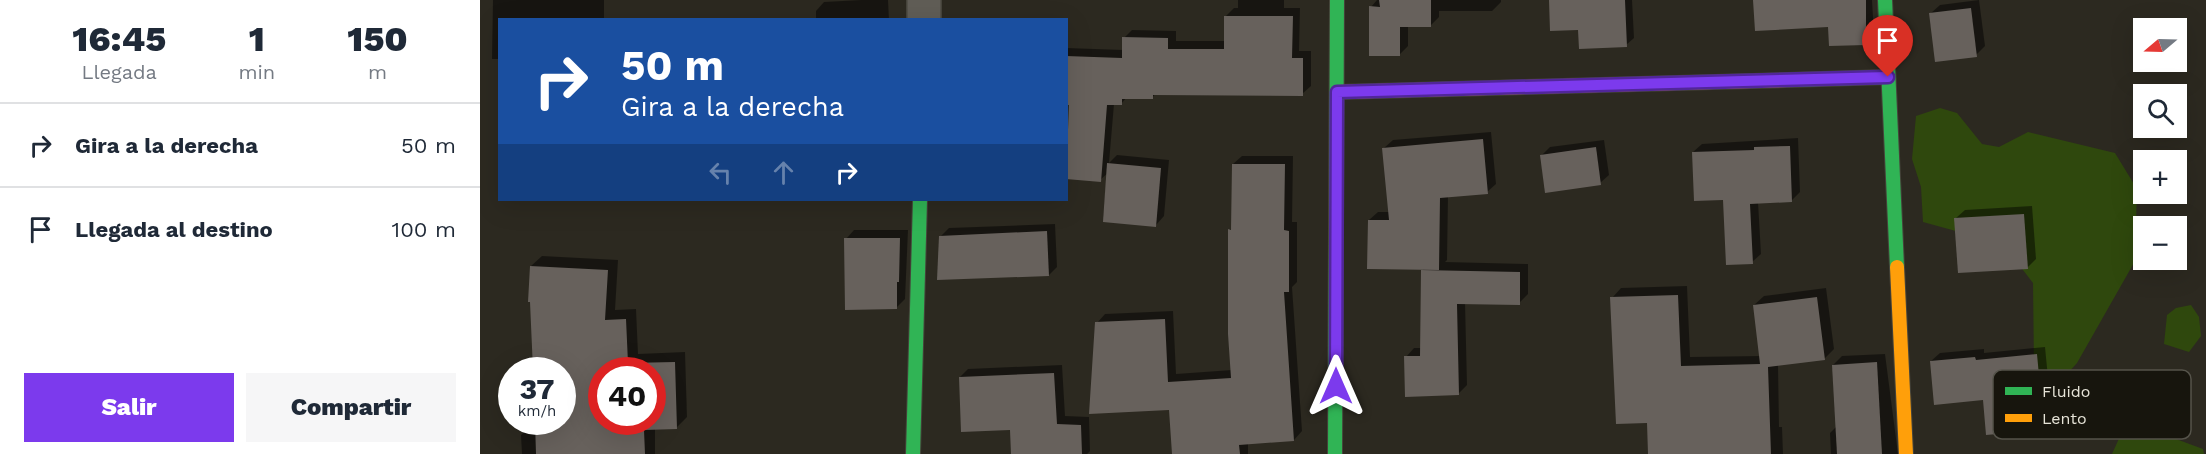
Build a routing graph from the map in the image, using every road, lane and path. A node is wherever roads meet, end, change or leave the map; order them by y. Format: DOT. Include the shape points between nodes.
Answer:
graph roads {
  1 [pos="924,0"];
  2 [pos="1337,0"];
  3 [pos="1885,0"];
  4 [pos="924,18"];
  5 [pos="1888,77"];
  6 [pos="1337,92"];
  7 [pos="920,201"];
  8 [pos="914,454"];
  9 [pos="1335,454"];
  10 [pos="1906,454"];
  1 -- 4 [label="street"];
  2 -- 6 [label="street"];
  3 -- 5 [label="street"];
  5 -- 6 [label="street"];
  5 -- 10 [label="street"];
  6 -- 9 [label="street"];
  7 -- 8 [label="street"];
}
